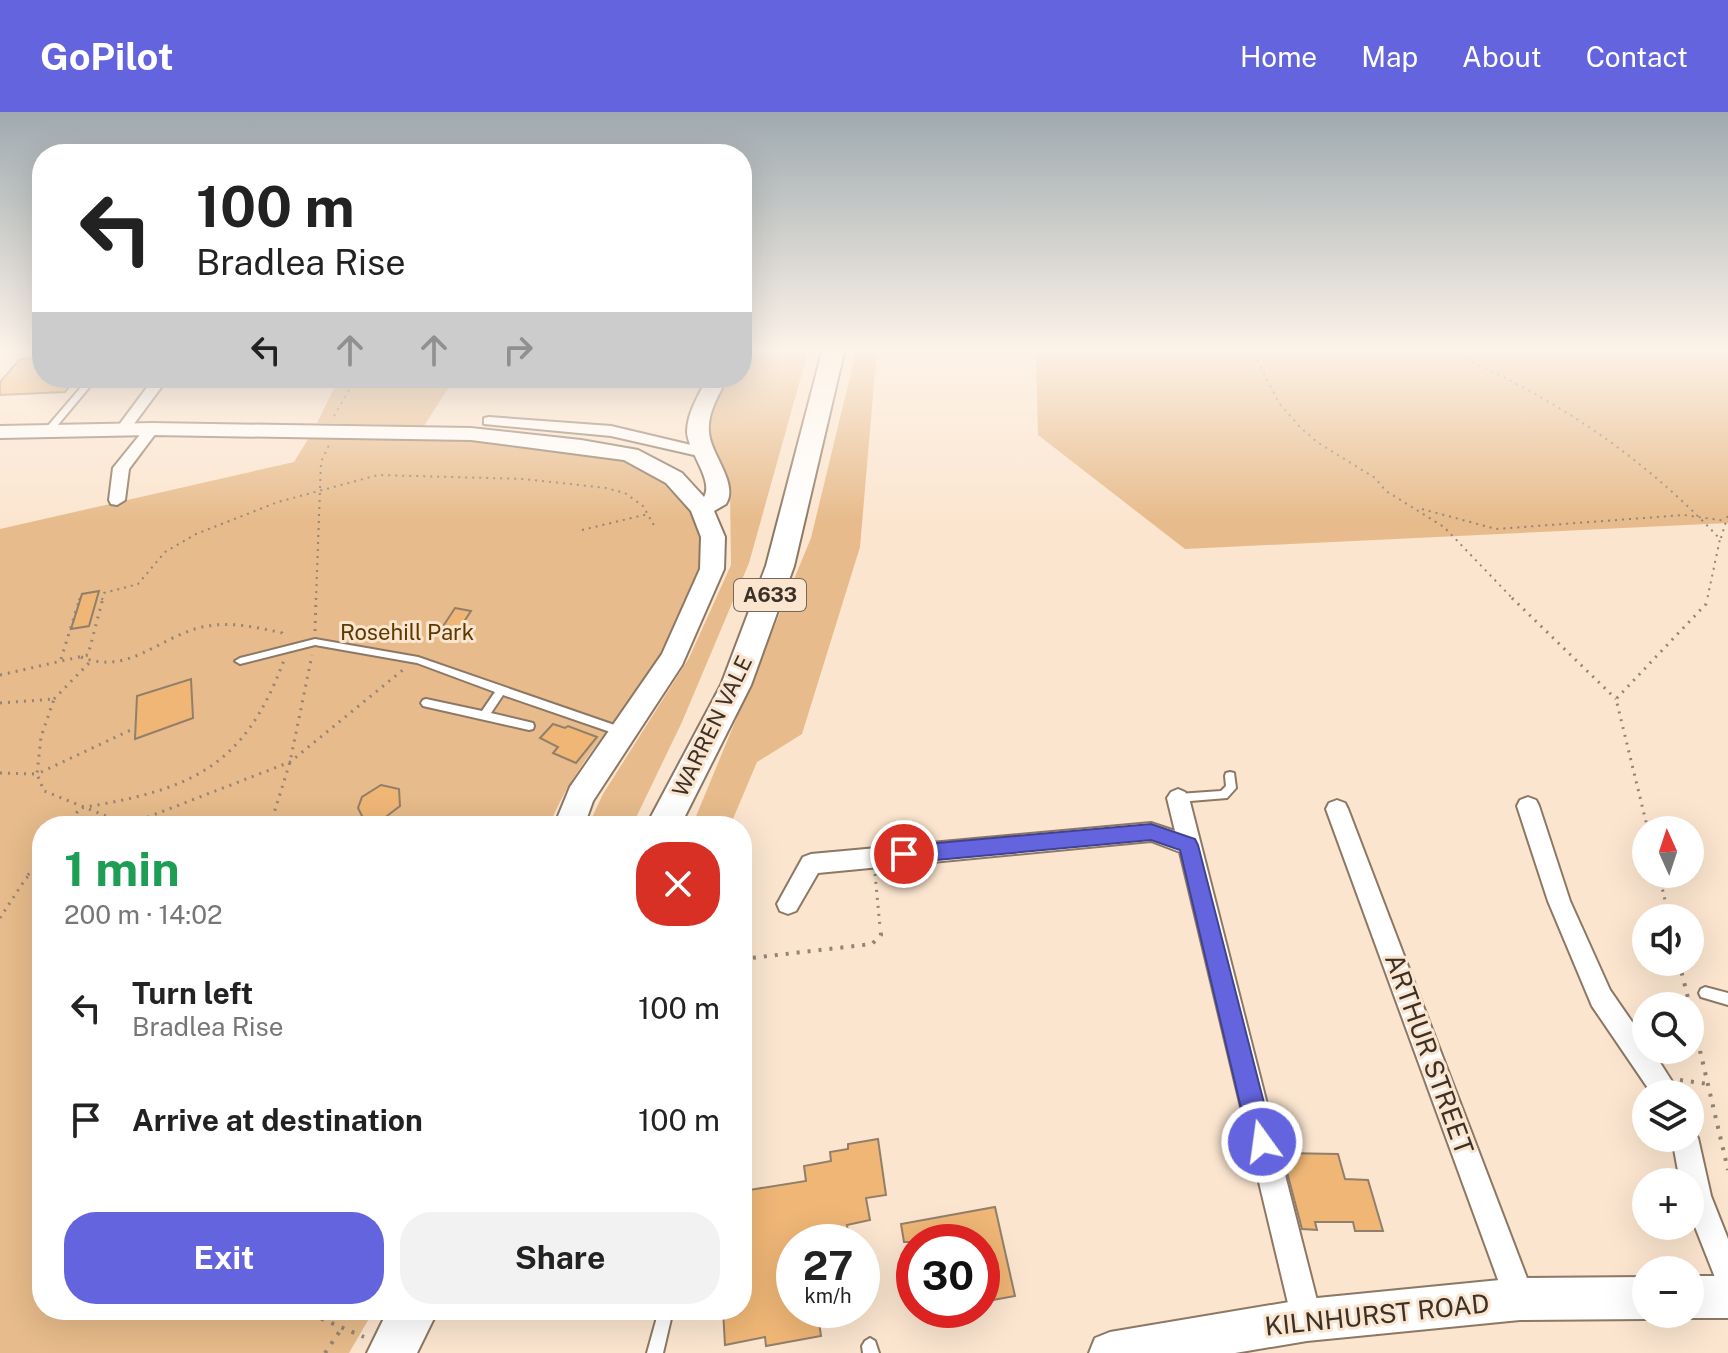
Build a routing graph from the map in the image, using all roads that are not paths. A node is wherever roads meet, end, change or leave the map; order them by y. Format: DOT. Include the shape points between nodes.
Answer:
graph roads {
  1 [pos="69,406"];
  2 [pos="140,406"];
  3 [pos="705,406"];
  4 [pos="820,406"];
  5 [pos="489,421"];
  6 [pos="123,429"];
  7 [pos="152,429"];
  8 [pos="49,430"];
  9 [pos="0,432"];
  10 [pos="703,452"];
  11 [pos="117,500"];
  12 [pos="701,508"];
  13 [pos="240,661"];
  14 [pos="501,690"];
  15 [pos="426,703"];
  16 [pos="484,715"];
  17 [pos="529,726"];
  18 [pos="622,732"];
  19 [pos="1230,776"];
  20 [pos="1178,798"];
  21 [pos="1528,806"];
  22 [pos="1337,809"];
  23 [pos="573,816"];
  24 [pos="668,816"];
  25 [pos="1188,845"];
  26 [pos="788,904"];
  27 [pos="1705,993"];
  28 [pos="1728,999"];
  29 [pos="1657,1080"];
  30 [pos="1688,1152"];
  31 [pos="1728,1275"];
  32 [pos="1704,1297"];
  33 [pos="1728,1297"];
  34 [pos="1632,1298"];
  35 [pos="1520,1299"];
  36 [pos="409,1320"];
  37 [pos="663,1320"];
  38 [pos="1307,1320"];
  39 [pos="391,1353"];
  40 [pos="655,1353"];
  41 [pos="1110,1353"];
  1 -- 8 [label="lane"];
  2 -- 6 [label="street"];
  3 -- 10 [label="street" via="698,433"];
  4 -- 24 [label="main road, WARREN VALE / A633" via="780,566 736,685"];
  5 -- 10 [label="street" via="611,431"];
  6 -- 7 [label="street"];
  6 -- 8 [label="street"];
  7 -- 11 [label="street" via="121,468"];
  7 -- 12 [label="street" via="471,434 581,446 630,455 674,478"];
  8 -- 9 [label="street"];
  10 -- 12 [label="street" via="719,489 718,499"];
  12 -- 18 [label="street" via="713,537 712,569 673,658"];
  13 -- 14 [label="lane" via="315,642 418,660"];
  14 -- 16 [label="lane"];
  14 -- 18 [label="lane"];
  15 -- 16 [label="lane"];
  16 -- 17 [label="lane"];
  18 -- 23 [label="street"];
  19 -- 20 [label="lane" via="1231,788 1223,795"];
  20 -- 25 [label="street"];
  21 -- 29 [label="street" via="1559,901 1601,998"];
  22 -- 35 [label="street, ARTHUR STREET"];
  25 -- 26 [label="street" via="1151,832 811,864"];
  25 -- 38 [label="street"];
  27 -- 28 [label="lane"];
  30 -- 31 [label="street" via="1697,1196"];
  32 -- 33 [label="street"];
  34 -- 35 [label="street, KILNHURST ROAD"];
  35 -- 38 [label="street, KILNHURST ROAD"];
  36 -- 39 [label="main road"];
  37 -- 40 [label="lane"];
  38 -- 41 [label="street, KILNHURST ROAD"];
}
